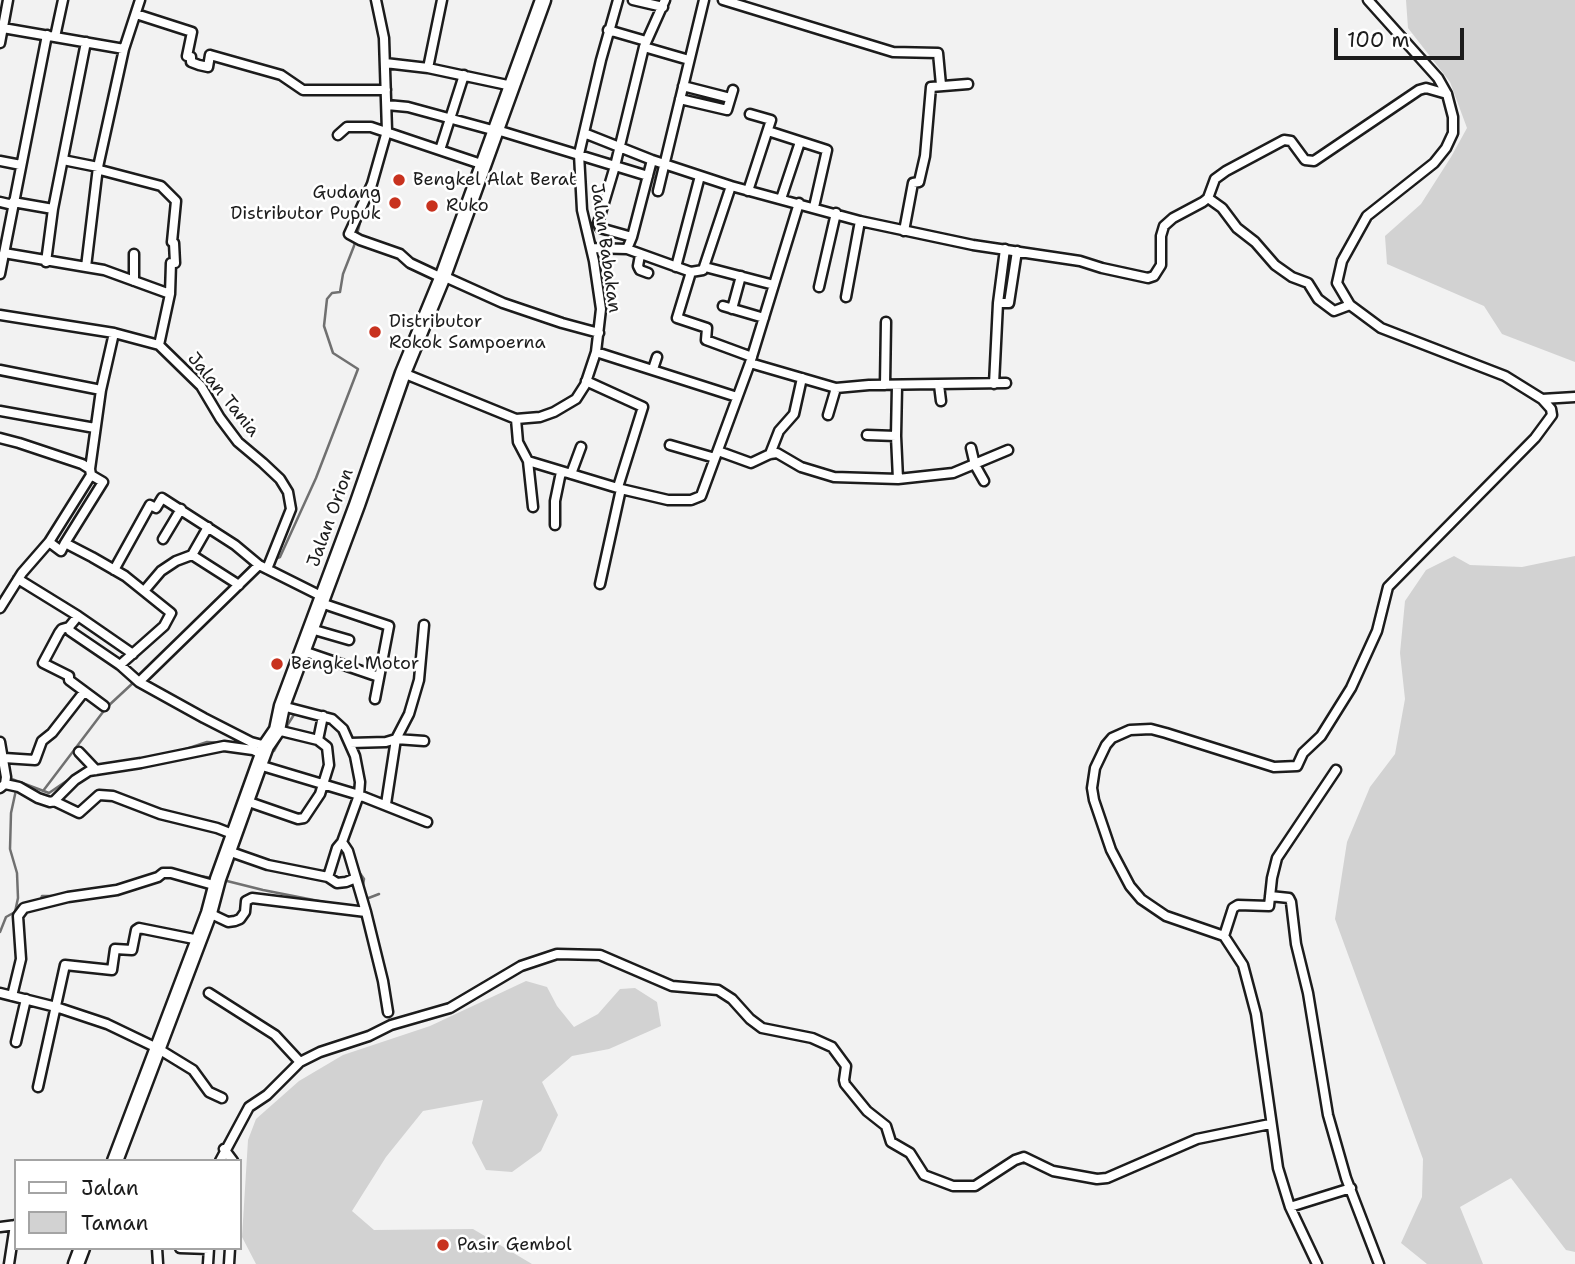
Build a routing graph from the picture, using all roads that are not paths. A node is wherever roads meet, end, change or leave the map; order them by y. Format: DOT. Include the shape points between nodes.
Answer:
graph roads {
  1 [pos="63,0"];
  2 [pos="140,0"];
  3 [pos="376,0"];
  4 [pos="442,0"];
  5 [pos="543,0"];
  6 [pos="618,0"];
  7 [pos="634,0"];
  8 [pos="704,0"];
  9 [pos="723,0"];
  10 [pos="1368,0"];
  11 [pos="664,4"];
  12 [pos="5,6"];
  13 [pos="136,14"];
  14 [pos="3,28"];
  15 [pos="608,30"];
  16 [pos="51,36"];
  17 [pos="86,42"];
  18 [pos="0,43"];
  19 [pos="645,44"];
  20 [pos="124,49"];
  21 [pos="689,60"];
  22 [pos="387,63"];
  23 [pos="428,68"];
  24 [pos="464,75"];
  25 [pos="968,83"];
  26 [pos="941,85"];
  27 [pos="512,86"];
  28 [pos="683,86"];
  29 [pos="386,90"];
  30 [pos="1447,94"];
  31 [pos="680,99"];
  32 [pos="390,105"];
  33 [pos="750,114"];
  34 [pos="451,118"];
  35 [pos="497,130"];
  36 [pos="768,131"];
  37 [pos="389,132"];
  38 [pos="584,133"];
  39 [pos="338,135"];
  40 [pos="799,145"];
  41 [pos="620,146"];
  42 [pos="440,150"];
  43 [pos="579,154"];
  44 [pos="63,160"];
  45 [pos="652,160"];
  46 [pos="0,161"];
  47 [pos="664,164"];
  48 [pos="21,165"];
  49 [pos="484,165"];
  50 [pos="615,166"];
  51 [pos="98,167"];
  52 [pos="648,176"];
  53 [pos="700,176"];
  54 [pos="731,186"];
  55 [pos="658,191"];
  56 [pos="748,191"];
  57 [pos="1208,198"];
  58 [pos="781,199"];
  59 [pos="0,202"];
  60 [pos="13,203"];
  61 [pos="799,204"];
  62 [pos="814,207"];
  63 [pos="53,209"];
  64 [pos="836,214"];
  65 [pos="860,221"];
  66 [pos="904,231"];
  67 [pos="632,237"];
  68 [pos="4,240"];
  69 [pos="591,248"];
  70 [pos="1005,249"];
  71 [pos="626,250"];
  72 [pos="1017,251"];
  73 [pos="4,253"];
  74 [pos="134,254"];
  75 [pos="639,255"];
  76 [pos="46,262"];
  77 [pos="86,267"];
  78 [pos="676,267"];
  79 [pos="705,267"];
  80 [pos="691,272"];
  81 [pos="648,273"];
  82 [pos="0,274"];
  83 [pos="741,276"];
  84 [pos="443,277"];
  85 [pos="134,281"];
  86 [pos="774,285"];
  87 [pos="819,287"];
  88 [pos="170,294"];
  89 [pos="846,297"];
  90 [pos="998,303"];
  91 [pos="1350,305"];
  92 [pos="0,315"];
  93 [pos="764,318"];
  94 [pos="886,322"];
  95 [pos="599,332"];
  96 [pos="114,333"];
  97 [pos="159,345"];
  98 [pos="597,352"];
  99 [pos="657,357"];
  100 [pos="751,360"];
  101 [pos="653,369"];
  102 [pos="0,370"];
  103 [pos="403,373"];
  104 [pos="802,378"];
  105 [pos="586,381"];
  106 [pos="1006,383"];
  107 [pos="939,384"];
  108 [pos="994,384"];
  109 [pos="885,385"];
  110 [pos="897,386"];
  111 [pos="836,388"];
  112 [pos="101,390"];
  113 [pos="737,397"];
  114 [pos="1575,397"];
  115 [pos="1542,399"];
  116 [pos="941,401"];
  117 [pos="0,411"];
  118 [pos="828,415"];
  119 [pos="516,419"];
  120 [pos="95,428"];
  121 [pos="867,435"];
  122 [pos="896,436"];
  123 [pos="0,438"];
  124 [pos="670,444"];
  125 [pos="580,447"];
  126 [pos="971,448"];
  127 [pos="1008,450"];
  128 [pos="770,453"];
  129 [pos="717,454"];
  130 [pos="528,461"];
  131 [pos="975,465"];
  132 [pos="90,472"];
  133 [pos="561,472"];
  134 [pos="571,474"];
  135 [pos="898,479"];
  136 [pos="984,481"];
  137 [pos="620,488"];
  138 [pos="533,508"];
  139 [pos="181,509"];
  140 [pos="555,525"];
  141 [pos="208,527"];
  142 [pos="163,539"];
  143 [pos="49,542"];
  144 [pos="65,544"];
  145 [pos="192,555"];
  146 [pos="261,564"];
  147 [pos="114,570"];
  148 [pos="18,579"];
  149 [pos="236,583"];
  150 [pos="600,584"];
  151 [pos="144,591"];
  152 [pos="322,600"];
  153 [pos="0,608"];
  154 [pos="78,616"];
  155 [pos="424,625"];
  156 [pos="69,626"];
  157 [pos="311,629"];
  158 [pos="349,640"];
  159 [pos="303,651"];
  160 [pos="132,654"];
  161 [pos="120,665"];
  162 [pos="379,677"];
  163 [pos="137,680"];
  164 [pos="83,692"];
  165 [pos="375,699"];
  166 [pos="104,706"];
  167 [pos="282,706"];
  168 [pos="323,716"];
  169 [pos="277,730"];
  170 [pos="396,739"];
  171 [pos="318,740"];
  172 [pos="0,741"];
  173 [pos="424,741"];
  174 [pos="350,743"];
  175 [pos="79,752"];
  176 [pos="263,754"];
  177 [pos="4,758"];
  178 [pos="96,770"];
  179 [pos="1336,770"];
  180 [pos="323,784"];
  181 [pos="9,786"];
  182 [pos="359,795"];
  183 [pos="246,801"];
  184 [pos="54,802"];
  185 [pos="386,804"];
  186 [pos="427,822"];
  187 [pos="234,835"];
  188 [pos="342,842"];
  189 [pos="228,851"];
  190 [pos="328,877"];
  191 [pos="356,878"];
  192 [pos="217,883"];
  193 [pos="1270,896"];
  194 [pos="365,910"];
  195 [pos="209,913"];
  196 [pos="1224,936"];
  197 [pos="199,940"];
  198 [pos="209,992"];
  199 [pos="0,993"];
  200 [pos="12,996"];
  201 [pos="26,999"];
  202 [pos="56,1007"];
  203 [pos="388,1012"];
  204 [pos="16,1042"];
  205 [pos="157,1048"];
  206 [pos="300,1062"];
  207 [pos="38,1087"];
  208 [pos="222,1098"];
  209 [pos="1270,1124"];
  210 [pos="224,1149"];
  211 [pos="120,1159"];
  212 [pos="221,1159"];
  213 [pos="232,1159"];
  214 [pos="1351,1188"];
  215 [pos="1290,1207"];
  216 [pos="14,1232"];
  217 [pos="9,1264"];
  218 [pos="1317,1264"];
  219 [pos="1380,1264"];
  1 -- 16 [label="street"];
  2 -- 13 [label="street"];
  3 -- 22 [label="street"];
  4 -- 23 [label="street"];
  5 -- 27 [label="highway, Jalan Orion"];
  6 -- 15 [label="street, Jalan Babakan"];
  7 -- 11 [label="street"];
  8 -- 21 [label="street"];
  9 -- 26 [label="street" via="893,52 939,53"];
  10 -- 30 [label="street"];
  11 -- 19 [label="street"];
  12 -- 14 [label="street"];
  13 -- 20 [label="street"];
  13 -- 29 [label="street" via="192,32 187,56 199,65 208,67 210,55 281,75 314,92"];
  14 -- 16 [label="street"];
  14 -- 18 [label="street"];
  15 -- 19 [label="street"];
  15 -- 38 [label="street, Jalan Babakan"];
  16 -- 17 [label="street"];
  16 -- 48 [label="street"];
  17 -- 20 [label="street"];
  17 -- 44 [label="street"];
  19 -- 21 [label="street"];
  19 -- 41 [label="street"];
  20 -- 51 [label="street"];
  21 -- 28 [label="street"];
  22 -- 23 [label="street"];
  22 -- 29 [label="street"];
  23 -- 24 [label="street"];
  24 -- 27 [label="street"];
  24 -- 34 [label="street"];
  25 -- 26 [label="street"];
  26 -- 66 [label="street" via="931,87 925,156 919,183 913,183"];
  27 -- 35 [label="highway, Jalan Orion"];
  28 -- 31 [label="street"];
  28 -- 31 [label="street" via="731,94 727,110"];
  29 -- 32 [label="street"];
  30 -- 57 [label="street" via="1419,90 1314,161 1305,160 1291,141 1284,140 1215,179"];
  30 -- 91 [label="street" via="1454,117 1446,148 1419,177 1367,216 1342,261 1337,282"];
  31 -- 47 [label="street"];
  32 -- 34 [label="street"];
  32 -- 37 [label="street"];
  33 -- 36 [label="street" via="771,120"];
  34 -- 35 [label="street"];
  34 -- 42 [label="street"];
  35 -- 43 [label="street"];
  35 -- 49 [label="highway, Jalan Orion"];
  36 -- 56 [label="street"];
  36 -- 62 [label="street" via="827,150"];
  37 -- 39 [label="street" via="358,125"];
  37 -- 42 [label="street"];
  37 -- 84 [label="street" via="349,234"];
  38 -- 41 [label="street"];
  38 -- 43 [label="street, Jalan Babakan"];
  40 -- 58 [label="street"];
  41 -- 45 [label="street"];
  41 -- 50 [label="street"];
  42 -- 49 [label="street"];
  43 -- 50 [label="street"];
  43 -- 69 [label="street, Jalan Babakan" via="582,210"];
  44 -- 51 [label="street"];
  44 -- 63 [label="street"];
  45 -- 47 [label="street"];
  45 -- 52 [label="street"];
  46 -- 48 [label="street"];
  47 -- 53 [label="street"];
  47 -- 55 [label="street"];
  48 -- 60 [label="street"];
  49 -- 84 [label="highway, Jalan Orion"];
  50 -- 52 [label="street"];
  50 -- 67 [label="street" via="599,226"];
  51 -- 77 [label="street"];
  51 -- 88 [label="street" via="161,186 176,201"];
  52 -- 67 [label="street"];
  53 -- 54 [label="street"];
  53 -- 78 [label="street"];
  54 -- 56 [label="street"];
  54 -- 79 [label="street"];
  56 -- 58 [label="street"];
  57 -- 72 [label="street" via="1164,226 1161,265 1148,278"];
  57 -- 91 [label="street" via="1275,265 1308,283 1318,299 1334,311"];
  58 -- 61 [label="street"];
  59 -- 60 [label="street"];
  60 -- 63 [label="street"];
  60 -- 68 [label="street"];
  61 -- 62 [label="street"];
  61 -- 86 [label="street"];
  62 -- 64 [label="street"];
  63 -- 76 [label="street"];
  64 -- 65 [label="street"];
  64 -- 87 [label="street"];
  65 -- 66 [label="street"];
  65 -- 89 [label="street"];
  66 -- 70 [label="street"];
  67 -- 71 [label="street"];
  68 -- 73 [label="street"];
  69 -- 71 [label="street"];
  69 -- 95 [label="street, Jalan Babakan" via="601,309"];
  70 -- 72 [label="street"];
  70 -- 90 [label="street"];
  71 -- 75 [label="street"];
  72 -- 90 [label="street" via="1009,303"];
  73 -- 76 [label="street"];
  73 -- 82 [label="street"];
  74 -- 85 [label="street"];
  75 -- 78 [label="street"];
  75 -- 81 [label="street" via="638,267"];
  76 -- 77 [label="street"];
  77 -- 85 [label="street"];
  78 -- 80 [label="street"];
  79 -- 80 [label="street"];
  79 -- 83 [label="street"];
  80 -- 100 [label="street" via="677,318 707,328 706,341"];
  83 -- 86 [label="street"];
  83 -- 93 [label="street" via="727,308"];
  84 -- 95 [label="street" via="503,303"];
  84 -- 103 [label="highway, Jalan Orion"];
  85 -- 88 [label="street"];
  86 -- 93 [label="street"];
  88 -- 97 [label="street"];
  90 -- 108 [label="street"];
  91 -- 115 [label="street" via="1381,328 1505,376"];
  92 -- 96 [label="street, Jalan Tania"];
  93 -- 100 [label="street"];
  94 -- 109 [label="street"];
  95 -- 98 [label="street, Jalan Babakan"];
  96 -- 97 [label="street, Jalan Tania"];
  96 -- 112 [label="street"];
  97 -- 146 [label="street, Jalan Tania" via="201,386 238,442 280,479 288,492 291,509 274,553"];
  98 -- 101 [label="street"];
  98 -- 105 [label="street, Jalan Babakan"];
  99 -- 101 [label="street"];
  100 -- 104 [label="street"];
  100 -- 113 [label="street"];
  101 -- 113 [label="street"];
  102 -- 112 [label="street"];
  103 -- 119 [label="street"];
  103 -- 152 [label="highway, Jalan Orion"];
  104 -- 111 [label="street"];
  104 -- 128 [label="street" via="794,414 779,431"];
  105 -- 119 [label="street, Jalan Babakan" via="576,399 560,410"];
  105 -- 137 [label="street" via="643,407"];
  106 -- 108 [label="street"];
  107 -- 108 [label="street"];
  107 -- 110 [label="street"];
  107 -- 116 [label="street"];
  109 -- 110 [label="street"];
  109 -- 111 [label="street"];
  110 -- 122 [label="street"];
  111 -- 118 [label="street"];
  112 -- 120 [label="street"];
  113 -- 129 [label="street"];
  114 -- 115 [label="street"];
  115 -- 196 [label="street" via="1551,409 1547,424 1388,587 1377,631 1351,688 1297,766 1268,765 1151,729 1121,732 1106,745 1093,777 1094,800 1111,850 1130,886 1157,912"];
  117 -- 120 [label="street"];
  119 -- 130 [label="street" via="518,442"];
  120 -- 132 [label="street"];
  121 -- 122 [label="street"];
  122 -- 135 [label="street"];
  123 -- 132 [label="street" via="57,455"];
  124 -- 129 [label="street"];
  125 -- 134 [label="street"];
  126 -- 131 [label="street"];
  127 -- 131 [label="street"];
  128 -- 129 [label="street" via="755,463"];
  128 -- 135 [label="street" via="834,477"];
  129 -- 137 [label="street" via="702,495 694,499 668,500"];
  130 -- 133 [label="street"];
  130 -- 138 [label="street"];
  131 -- 135 [label="street" via="938,476"];
  131 -- 136 [label="street"];
  132 -- 143 [label="street"];
  132 -- 144 [label="street" via="103,482"];
  133 -- 134 [label="street"];
  133 -- 140 [label="street"];
  134 -- 137 [label="street"];
  137 -- 150 [label="street"];
  139 -- 141 [label="street"];
  139 -- 142 [label="street"];
  139 -- 147 [label="street" via="162,498 156,508 150,505"];
  141 -- 145 [label="street"];
  141 -- 146 [label="street"];
  143 -- 144 [label="street" via="61,551"];
  143 -- 148 [label="street"];
  144 -- 147 [label="street"];
  145 -- 149 [label="street"];
  145 -- 151 [label="street" via="161,571"];
  146 -- 149 [label="street, Jalan Tania"];
  146 -- 152 [label="street"];
  147 -- 151 [label="street"];
  148 -- 153 [label="street"];
  148 -- 154 [label="street"];
  149 -- 163 [label="street, Jalan Tania"];
  151 -- 160 [label="street" via="171,613 164,626"];
  152 -- 157 [label="highway, Jalan Orion"];
  152 -- 162 [label="street" via="389,626"];
  154 -- 156 [label="street"];
  154 -- 160 [label="street"];
  155 -- 170 [label="street" via="415,698"];
  156 -- 161 [label="street"];
  156 -- 164 [label="street" via="59,633 43,663 69,676"];
  157 -- 158 [label="street"];
  157 -- 159 [label="highway, Jalan Orion"];
  159 -- 162 [label="street"];
  159 -- 167 [label="highway, Jalan Orion"];
  160 -- 161 [label="street"];
  161 -- 163 [label="street"];
  162 -- 165 [label="street"];
  163 -- 176 [label="street" via="251,742"];
  164 -- 166 [label="street"];
  164 -- 177 [label="street" via="42,741 35,760"];
  167 -- 168 [label="street"];
  167 -- 169 [label="highway, Jalan Orion"];
  168 -- 171 [label="street"];
  168 -- 174 [label="street" via="338,724"];
  169 -- 171 [label="street"];
  169 -- 176 [label="highway, Jalan Orion"];
  170 -- 173 [label="street"];
  170 -- 174 [label="street"];
  170 -- 185 [label="street"];
  171 -- 180 [label="street" via="329,755"];
  172 -- 177 [label="street"];
  174 -- 182 [label="street" via="359,773"];
  175 -- 178 [label="street"];
  176 -- 178 [label="street" via="224,746"];
  176 -- 180 [label="street"];
  176 -- 183 [label="highway, Jalan Orion"];
  177 -- 181 [label="street"];
  178 -- 184 [label="street" via="75,780"];
  179 -- 193 [label="street" via="1277,859"];
  180 -- 182 [label="street"];
  180 -- 183 [label="street" via="303,818"];
  181 -- 184 [label="street"];
  182 -- 185 [label="street"];
  182 -- 188 [label="street"];
  183 -- 187 [label="highway, Jalan Orion"];
  184 -- 187 [label="street" via="79,813 99,795 113,796"];
  185 -- 186 [label="street"];
  187 -- 189 [label="highway, Jalan Orion"];
  188 -- 190 [label="street"];
  188 -- 191 [label="street"];
  189 -- 190 [label="street"];
  189 -- 192 [label="highway, Jalan Orion"];
  190 -- 191 [label="street" via="341,883"];
  191 -- 194 [label="street"];
  192 -- 195 [label="highway, Jalan Orion"];
  192 -- 200 [label="street" via="163,873 117,890 24,908 18,916 21,959"];
  193 -- 196 [label="street" via="1267,907 1233,908"];
  193 -- 214 [label="street" via="1291,902 1328,1115"];
  194 -- 195 [label="street" via="252,898 246,901 240,919 228,922"];
  194 -- 203 [label="street"];
  195 -- 197 [label="highway, Jalan Orion"];
  196 -- 209 [label="street" via="1250,985"];
  197 -- 202 [label="street" via="137,928 132,950 115,949 112,970 65,965"];
  197 -- 205 [label="highway, Jalan Orion"];
  198 -- 206 [label="street" via="275,1035"];
  199 -- 200 [label="street"];
  200 -- 201 [label="street"];
  201 -- 202 [label="street"];
  201 -- 204 [label="street"];
  202 -- 205 [label="street"];
  202 -- 207 [label="street"];
  205 -- 208 [label="street" via="193,1070 209,1092"];
  205 -- 211 [label="highway, Jalan Orion"];
  206 -- 209 [label="street" via="391,1025 450,1008 528,962 558,954 591,953 672,986 718,990 762,1028 812,1038 834,1049 846,1066 845,1084 886,1126 891,1142 910,1153 924,1175 953,1186 975,1186 1024,1157 1053,1171 1107,1178 1197,1139"];
  206 -- 210 [label="street" via="249,1107"];
  209 -- 215 [label="street"];
  210 -- 212 [label="street"];
  210 -- 213 [label="street"];
  214 -- 215 [label="street"];
  214 -- 219 [label="street"];
  215 -- 218 [label="street"];
  216 -- 217 [label="street"];
}
